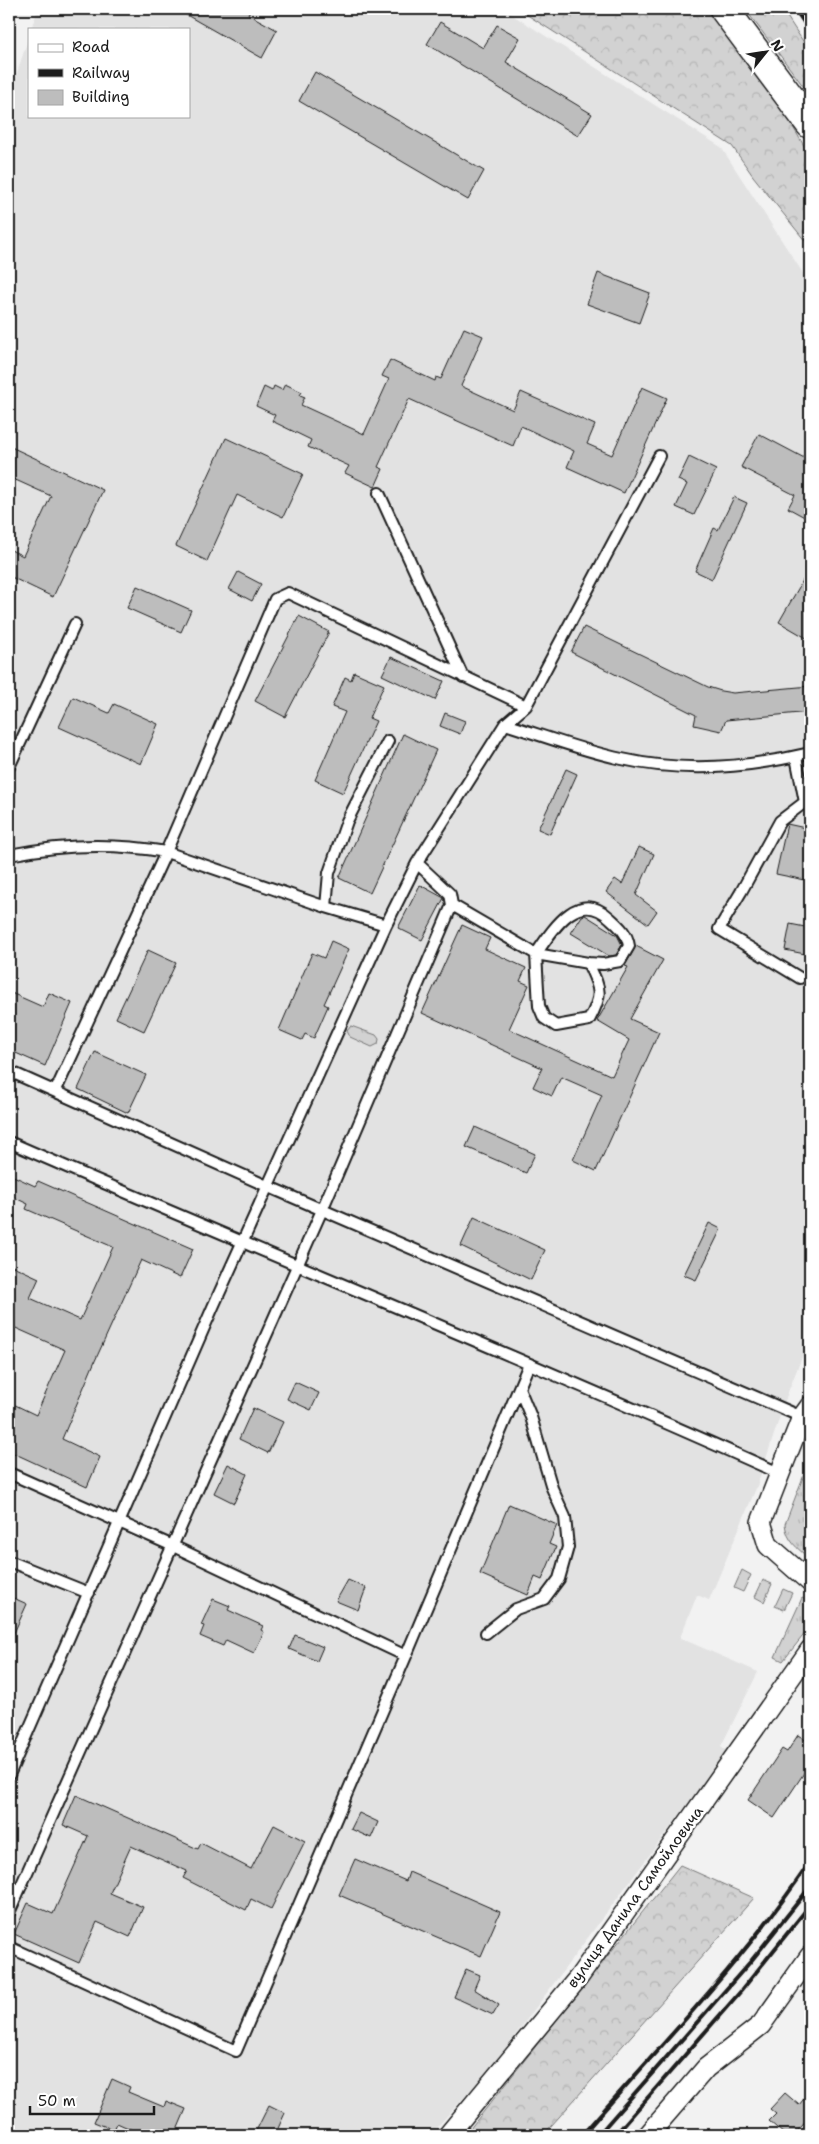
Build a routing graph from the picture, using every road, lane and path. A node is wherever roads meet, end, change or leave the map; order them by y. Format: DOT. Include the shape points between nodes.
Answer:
graph roads {
  1 [pos="724,9"];
  2 [pos="810,124"];
  3 [pos="659,456"];
  4 [pos="379,493"];
  5 [pos="75,624"];
  6 [pos="464,677"];
  7 [pos="526,706"];
  8 [pos="505,724"];
  9 [pos="388,742"];
  10 [pos="810,753"];
  11 [pos="796,757"];
  12 [pos="9,767"];
  13 [pos="808,802"];
  14 [pos="166,852"];
  15 [pos="9,855"];
  16 [pos="417,863"];
  17 [pos="452,905"];
  18 [pos="326,907"];
  19 [pos="386,925"];
  20 [pos="536,954"];
  21 [pos="588,963"];
  22 [pos="800,978"];
  23 [pos="9,1071"];
  24 [pos="56,1090"];
  25 [pos="9,1142"];
  26 [pos="267,1186"];
  27 [pos="322,1210"];
  28 [pos="243,1244"];
  29 [pos="297,1266"];
  30 [pos="529,1364"];
  31 [pos="519,1388"];
  32 [pos="806,1411"];
  33 [pos="9,1473"];
  34 [pos="781,1474"];
  35 [pos="119,1524"];
  36 [pos="172,1546"];
  37 [pos="9,1561"];
  38 [pos="810,1582"];
  39 [pos="88,1593"];
  40 [pos="486,1633"];
  41 [pos="810,1650"];
  42 [pos="406,1656"];
  43 [pos="9,1775"];
  44 [pos="9,1912"];
  45 [pos="9,1947"];
  46 [pos="810,1956"];
  47 [pos="448,2135"];
  48 [pos="648,2135"];
  1 -- 2 [label="main road"];
  3 -- 7 [label="lane"];
  4 -- 6 [label="lane"];
  5 -- 12 [label="lane"];
  6 -- 7 [label="lane"];
  6 -- 14 [label="lane" via="288,593 275,599"];
  7 -- 8 [label="lane"];
  8 -- 11 [label="lane" via="622,759 686,768 736,767"];
  8 -- 16 [label="lane"];
  9 -- 18 [label="lane" via="347,821 328,873"];
  10 -- 11 [label="lane"];
  11 -- 13 [label="lane"];
  13 -- 22 [label="lane" via="780,821 718,928"];
  14 -- 15 [label="lane" via="140,847 90,847 34,850"];
  14 -- 18 [label="lane"];
  14 -- 24 [label="lane"];
  16 -- 17 [label="lane" via="450,894"];
  16 -- 19 [label="lane"];
  17 -- 20 [label="lane"];
  17 -- 27 [label="lane"];
  18 -- 19 [label="lane"];
  19 -- 26 [label="lane"];
  20 -- 21 [label="lane"];
  20 -- 21 [label="lane" via="539,1006 544,1018 556,1026 590,1020 601,991"];
  20 -- 21 [label="lane" via="572,910 590,907 603,912 619,926 627,935 629,946 620,961"];
  23 -- 24 [label="lane"];
  24 -- 26 [label="lane"];
  25 -- 28 [label="lane"];
  26 -- 27 [label="lane"];
  26 -- 28 [label="lane"];
  27 -- 29 [label="lane"];
  27 -- 32 [label="lane"];
  28 -- 29 [label="lane"];
  28 -- 35 [label="lane"];
  29 -- 30 [label="lane"];
  29 -- 36 [label="lane"];
  30 -- 31 [label="lane"];
  30 -- 34 [label="lane"];
  31 -- 40 [label="lane" via="552,1488 565,1517 568,1547 559,1579 544,1599 516,1609"];
  31 -- 42 [label="lane"];
  32 -- 34 [label="street"];
  33 -- 35 [label="lane"];
  34 -- 38 [label="street" via="761,1522 768,1545"];
  35 -- 36 [label="lane"];
  35 -- 39 [label="lane"];
  36 -- 42 [label="lane"];
  36 -- 44 [label="lane"];
  37 -- 39 [label="lane"];
  39 -- 43 [label="lane"];
  41 -- 47 [label="street, вулиця Данила Самойловича" via="579,1977"];
  42 -- 45 [label="lane" via="236,2051"];
  46 -- 48 [label="street" via="761,2026 706,2068"];
}
